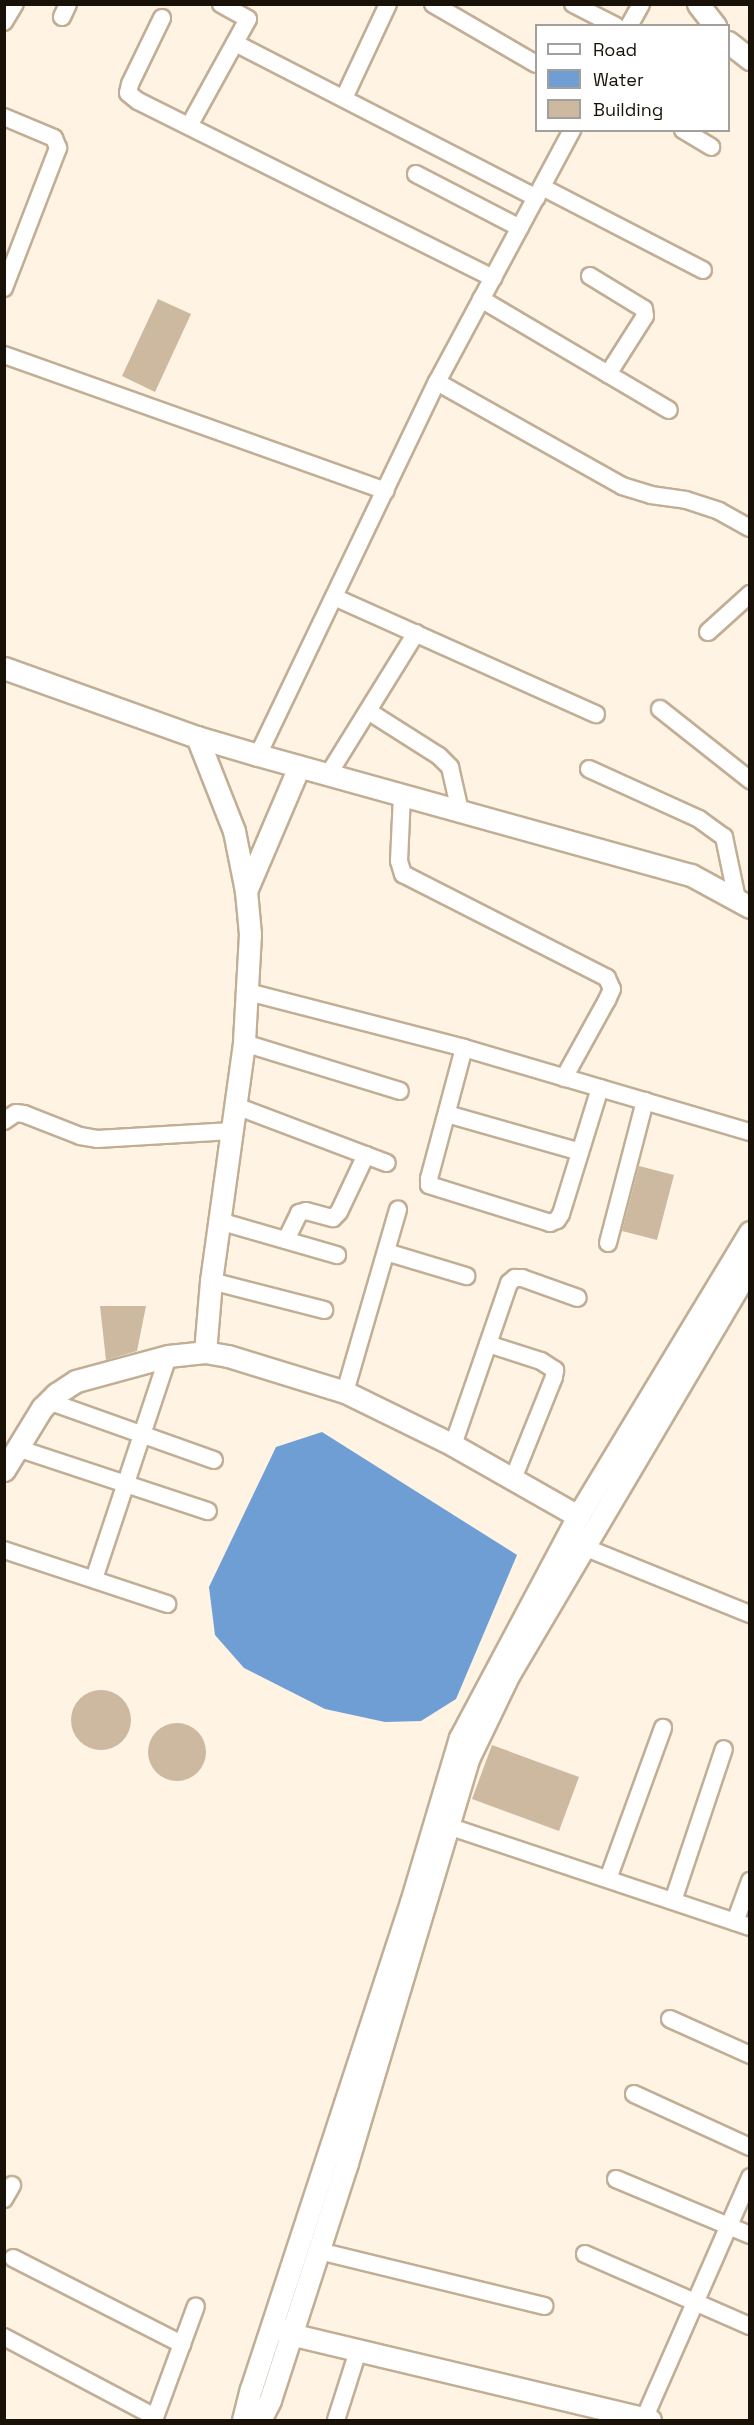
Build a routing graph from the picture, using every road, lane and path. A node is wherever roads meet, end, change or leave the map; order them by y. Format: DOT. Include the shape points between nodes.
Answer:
graph roads {
  1 [pos="15,4"];
  2 [pos="221,4"];
  3 [pos="388,4"];
  4 [pos="434,4"];
  5 [pos="573,4"];
  6 [pos="641,4"];
  7 [pos="698,4"];
  8 [pos="162,18"];
  9 [pos="4,22"];
  10 [pos="612,24"];
  11 [pos="630,24"];
  12 [pos="713,24"];
  13 [pos="235,43"];
  14 [pos="730,43"];
  15 [pos="750,59"];
  16 [pos="535,63"];
  17 [pos="344,98"];
  18 [pos="4,117"];
  19 [pos="189,126"];
  20 [pos="571,132"];
  21 [pos="686,132"];
  22 [pos="711,147"];
  23 [pos="416,174"];
  24 [pos="539,192"];
  25 [pos="520,228"];
  26 [pos="704,270"];
  27 [pos="590,276"];
  28 [pos="493,278"];
  29 [pos="4,288"];
  30 [pos="481,299"];
  31 [pos="4,355"];
  32 [pos="608,374"];
  33 [pos="436,382"];
  34 [pos="669,410"];
  35 [pos="385,491"];
  36 [pos="747,520"];
  37 [pos="750,594"];
  38 [pos="334,597"];
  39 [pos="708,632"];
  40 [pos="416,633"];
  41 [pos="4,668"];
  42 [pos="660,709"];
  43 [pos="368,711"];
  44 [pos="596,714"];
  45 [pos="197,737"];
  46 [pos="258,755"];
  47 [pos="299,766"];
  48 [pos="589,769"];
  49 [pos="328,775"];
  50 [pos="750,780"];
  51 [pos="402,795"];
  52 [pos="460,811"];
  53 [pos="246,891"];
  54 [pos="743,903"];
  55 [pos="248,992"];
  56 [pos="244,1043"];
  57 [pos="464,1048"];
  58 [pos="564,1078"];
  59 [pos="600,1088"];
  60 [pos="400,1091"];
  61 [pos="645,1101"];
  62 [pos="236,1106"];
  63 [pos="447,1114"];
  64 [pos="4,1121"];
  65 [pos="232,1131"];
  66 [pos="750,1132"];
  67 [pos="580,1152"];
  68 [pos="366,1155"];
  69 [pos="387,1163"];
  70 [pos="398,1210"];
  71 [pos="219,1221"];
  72 [pos="750,1232"];
  73 [pos="286,1240"];
  74 [pos="608,1243"];
  75 [pos="386,1252"];
  76 [pos="337,1255"];
  77 [pos="750,1266"];
  78 [pos="466,1276"];
  79 [pos="211,1281"];
  80 [pos="578,1298"];
  81 [pos="324,1310"];
  82 [pos="488,1344"];
  83 [pos="205,1352"];
  84 [pos="168,1356"];
  85 [pos="345,1392"];
  86 [pos="48,1401"];
  87 [pos="142,1435"];
  88 [pos="453,1445"];
  89 [pos="17,1448"];
  90 [pos="214,1460"];
  91 [pos="4,1470"];
  92 [pos="513,1479"];
  93 [pos="125,1486"];
  94 [pos="208,1511"];
  95 [pos="578,1516"];
  96 [pos="584,1547"];
  97 [pos="4,1550"];
  98 [pos="94,1579"];
  99 [pos="166,1604"];
  100 [pos="750,1614"];
  101 [pos="663,1728"];
  102 [pos="724,1749"];
  103 [pos="448,1826"];
  104 [pos="608,1879"];
  105 [pos="750,1881"];
  106 [pos="674,1902"];
  107 [pos="742,1925"];
  108 [pos="670,2019"];
  109 [pos="750,2055"];
  110 [pos="634,2094"];
  111 [pos="750,2147"];
  112 [pos="750,2177"];
  113 [pos="616,2179"];
  114 [pos="728,2227"];
  115 [pos="750,2235"];
  116 [pos="319,2251"];
  117 [pos="585,2254"];
  118 [pos="13,2258"];
  119 [pos="695,2303"];
  120 [pos="196,2306"];
  121 [pos="544,2306"];
  122 [pos="750,2326"];
  123 [pos="281,2330"];
  124 [pos="4,2337"];
  125 [pos="182,2344"];
  126 [pos="358,2351"];
  127 [pos="154,2419"];
  128 [pos="647,2420"];
  129 [pos="243,2421"];
  130 [pos="260,2421"];
  131 [pos="336,2421"];
  1 -- 9 [label="street"];
  2 -- 13 [label="street" via="248,19"];
  3 -- 17 [label="street"];
  4 -- 16 [label="street"];
  5 -- 10 [label="street"];
  6 -- 11 [label="street"];
  7 -- 12 [label="street"];
  8 -- 19 [label="street" via="128,93"];
  13 -- 17 [label="street"];
  13 -- 19 [label="street"];
  14 -- 15 [label="street"];
  17 -- 24 [label="street"];
  18 -- 29 [label="street" via="54,138 58,148"];
  19 -- 28 [label="street"];
  20 -- 24 [label="street"];
  21 -- 22 [label="street"];
  23 -- 25 [label="street"];
  24 -- 25 [label="street"];
  24 -- 26 [label="street"];
  25 -- 28 [label="street"];
  27 -- 32 [label="street" via="644,309 645,316"];
  28 -- 30 [label="street"];
  30 -- 32 [label="street"];
  30 -- 33 [label="street"];
  31 -- 35 [label="street"];
  32 -- 34 [label="street"];
  33 -- 35 [label="street"];
  33 -- 36 [label="street" via="622,486 686,500"];
  35 -- 38 [label="street"];
  37 -- 39 [label="street"];
  38 -- 40 [label="street"];
  38 -- 46 [label="street"];
  40 -- 43 [label="street"];
  40 -- 44 [label="street"];
  41 -- 45 [label="street"];
  42 -- 50 [label="street"];
  43 -- 49 [label="street"];
  43 -- 52 [label="street" via="450,767"];
  45 -- 46 [label="street"];
  45 -- 53 [label="street" via="234,831"];
  46 -- 47 [label="street"];
  47 -- 49 [label="street"];
  47 -- 53 [label="street"];
  48 -- 54 [label="street" via="714,828 724,837"];
  49 -- 51 [label="street"];
  51 -- 52 [label="street"];
  51 -- 58 [label="street" via="399,861 403,874 607,978 612,989 608,1000"];
  52 -- 54 [label="street" via="691,875"];
  53 -- 55 [label="street" via="250,933"];
  55 -- 56 [label="street"];
  55 -- 57 [label="street"];
  56 -- 60 [label="street"];
  56 -- 62 [label="street"];
  57 -- 58 [label="street"];
  57 -- 63 [label="street"];
  58 -- 59 [label="street"];
  59 -- 61 [label="street"];
  59 -- 67 [label="street"];
  61 -- 66 [label="street"];
  61 -- 74 [label="street"];
  62 -- 65 [label="street"];
  62 -- 68 [label="street"];
  63 -- 67 [label="street"];
  63 -- 67 [label="street" via="429,1185 550,1223 561,1214"];
  64 -- 65 [label="street" via="16,1113 24,1114 97,1139"];
  65 -- 71 [label="street"];
  68 -- 69 [label="street"];
  68 -- 73 [label="street" via="339,1212 333,1218 306,1210 299,1213"];
  70 -- 75 [label="street"];
  71 -- 73 [label="street"];
  71 -- 79 [label="street"];
  72 -- 95 [label="street"];
  73 -- 76 [label="street"];
  75 -- 78 [label="street"];
  75 -- 85 [label="street"];
  77 -- 96 [label="street"];
  79 -- 81 [label="street"];
  79 -- 83 [label="street"];
  80 -- 82 [label="street" via="515,1278 509,1283"];
  82 -- 88 [label="street"];
  82 -- 92 [label="street" via="541,1361 555,1370"];
  83 -- 84 [label="street"];
  83 -- 85 [label="street"];
  84 -- 86 [label="street" via="76,1381"];
  84 -- 87 [label="street"];
  85 -- 88 [label="street"];
  86 -- 87 [label="street"];
  86 -- 89 [label="street"];
  87 -- 90 [label="street"];
  87 -- 93 [label="street"];
  88 -- 92 [label="street"];
  89 -- 91 [label="street"];
  89 -- 93 [label="street"];
  92 -- 95 [label="street"];
  93 -- 94 [label="street"];
  93 -- 98 [label="street"];
  95 -- 123 [label="street" via="460,1738"];
  96 -- 100 [label="street"];
  96 -- 103 [label="street" via="509,1674 469,1757"];
  97 -- 98 [label="street"];
  98 -- 99 [label="street"];
  101 -- 104 [label="street"];
  102 -- 106 [label="street"];
  103 -- 104 [label="street"];
  103 -- 116 [label="street"];
  104 -- 106 [label="street"];
  105 -- 107 [label="street"];
  106 -- 107 [label="street"];
  108 -- 109 [label="street"];
  110 -- 111 [label="street"];
  112 -- 114 [label="street"];
  113 -- 114 [label="street"];
  114 -- 115 [label="street"];
  114 -- 119 [label="street"];
  116 -- 121 [label="street"];
  116 -- 123 [label="street"];
  117 -- 119 [label="street"];
  118 -- 125 [label="street"];
  119 -- 122 [label="street"];
  119 -- 128 [label="street"];
  120 -- 125 [label="street"];
  123 -- 126 [label="street"];
  123 -- 129 [label="street" via="251,2389"];
  123 -- 130 [label="street" via="270,2400"];
  124 -- 127 [label="street"];
  125 -- 127 [label="street"];
  126 -- 128 [label="street"];
  126 -- 131 [label="street"];
}
